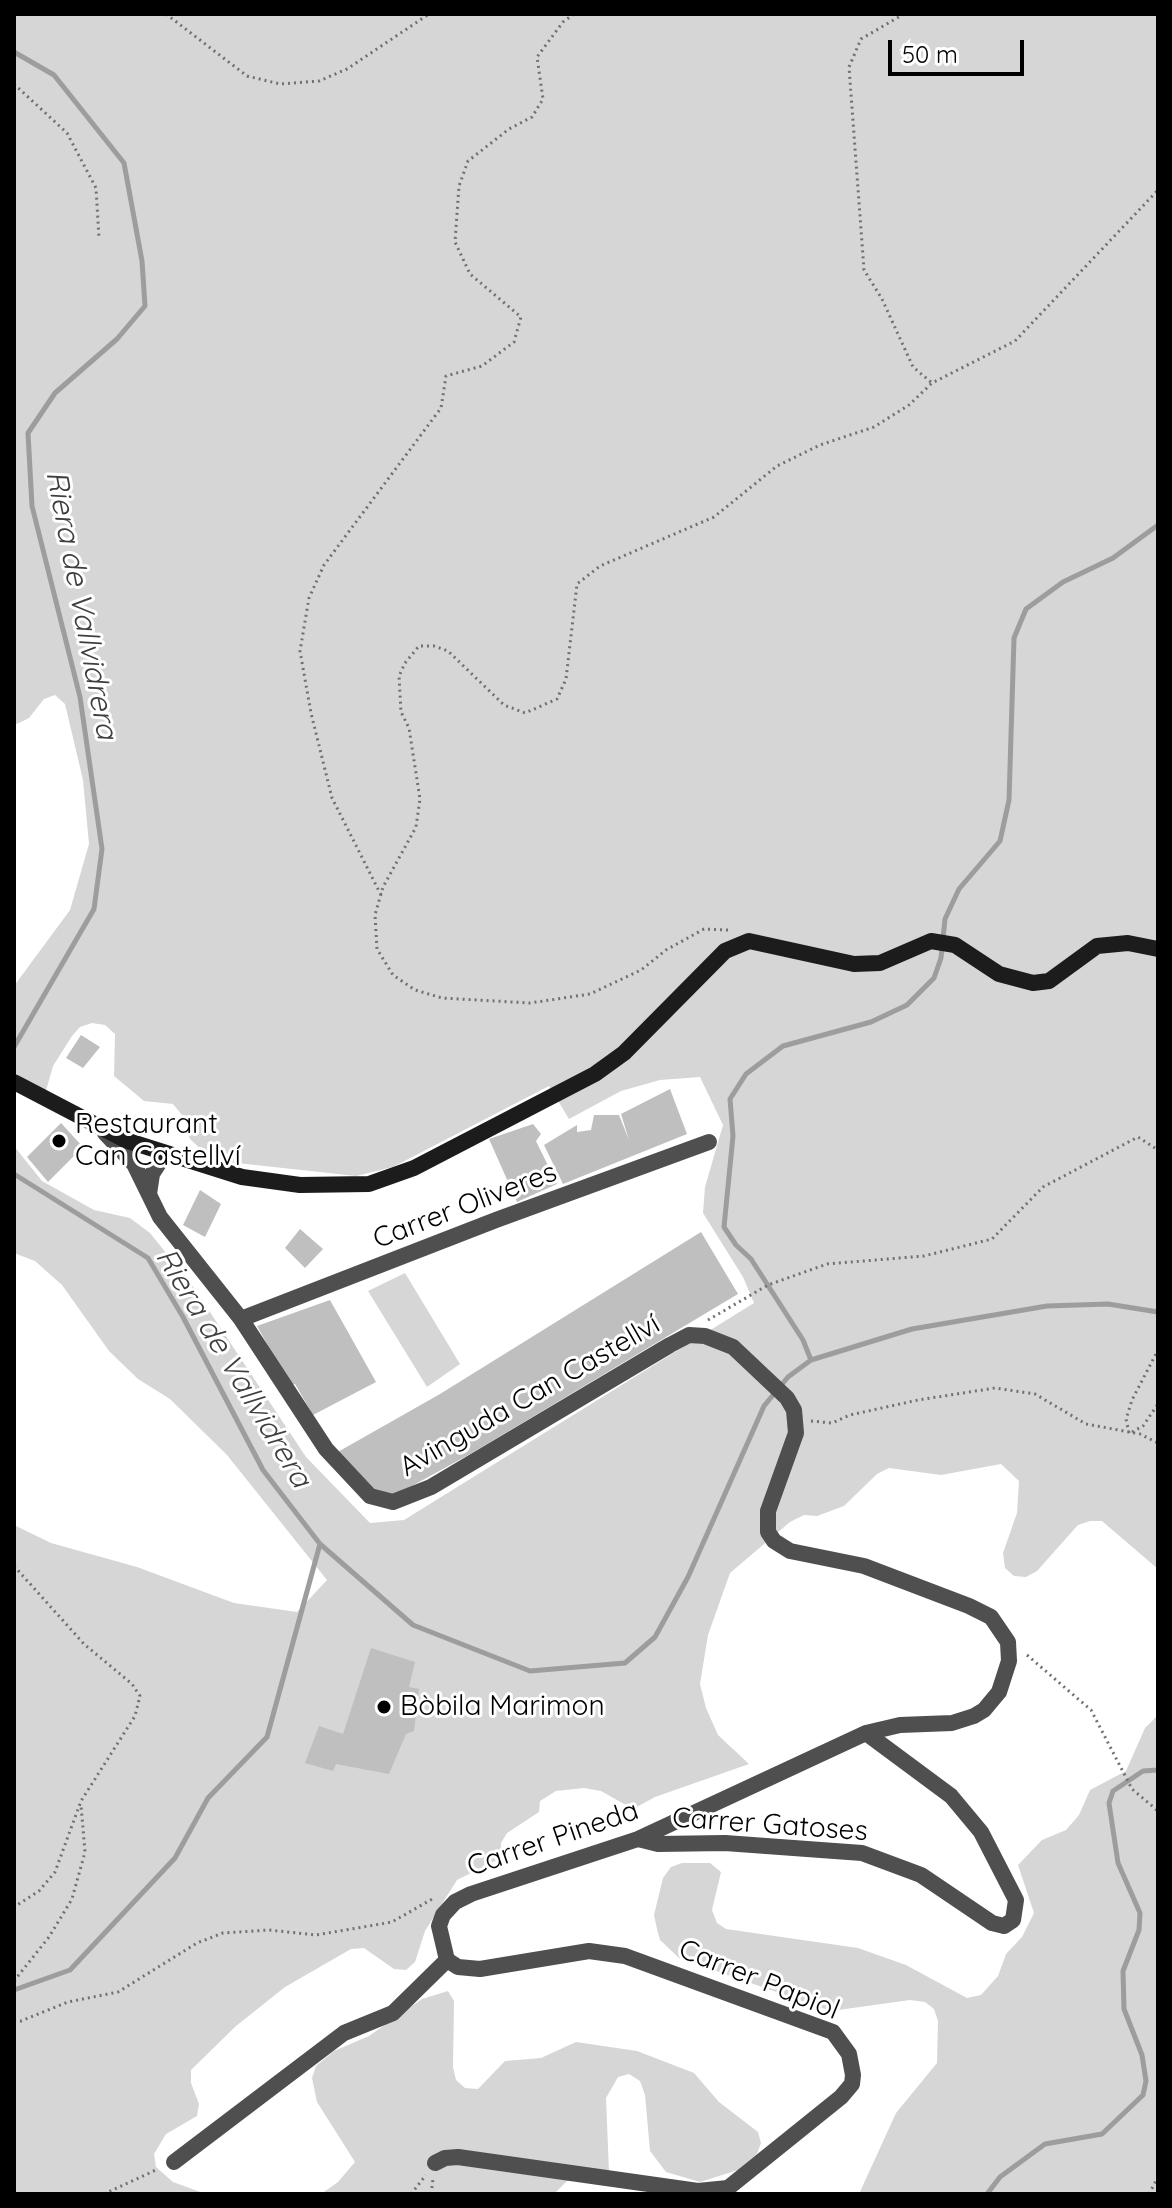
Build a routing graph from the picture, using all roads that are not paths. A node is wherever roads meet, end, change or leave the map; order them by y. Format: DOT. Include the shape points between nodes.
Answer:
graph roads {
  1 [pos="1158,949"];
  2 [pos="21,1086"];
  3 [pos="102,1130"];
  4 [pos="709,1142"];
  5 [pos="159,1152"];
  6 [pos="141,1177"];
  7 [pos="150,1199"];
  8 [pos="241,1319"];
  9 [pos="1010,1650"];
  10 [pos="866,1733"];
  11 [pos="638,1839"];
  12 [pos="447,1960"];
  13 [pos="174,2162"];
  14 [pos="435,2163"];
  1 -- 5 [label="street" via="1128,943 1097,946 1049,981 1033,983 999,974 955,945 931,941 880,963 854,964 749,941 725,951 624,1053 595,1074 393,1176 369,1184 288,1184 242,1177"];
  2 -- 3 [label="street"];
  3 -- 5 [label="street"];
  3 -- 6 [label="street, Avinguda Can Castellví"];
  4 -- 8 [label="street, Carrer Oliveres"];
  5 -- 6 [label="street" via="144,1162"];
  5 -- 7 [label="street"];
  6 -- 7 [label="street, Avinguda Can Castellví"];
  7 -- 8 [label="street, Avinguda Can Castellví"];
  8 -- 9 [label="street, Avinguda Can Castellví" via="326,1449 360,1487 388,1502 431,1487 689,1335 720,1340 770,1380 787,1398 797,1421 768,1511 768,1532 774,1541 790,1551 864,1566 969,1606 991,1617"];
  9 -- 10 [label="street, Carrer Pineda" via="999,1692 974,1716"];
  10 -- 11 [label="street, Carrer Pineda"];
  10 -- 11 [label="street, Carrer Gatoses" via="942,1789 974,1822 1016,1900 1013,1920 1004,1926 992,1923 921,1875 862,1853"];
  11 -- 12 [label="street, Carrer Pineda" via="455,1902 439,1926"];
  12 -- 13 [label="street" via="393,2013 344,2033"];
  12 -- 14 [label="street, Carrer Papiol" via="480,1969 589,1951 625,1956 833,2032 849,2054 853,2075 841,2097 728,2188 698,2191 458,2157"];
}
